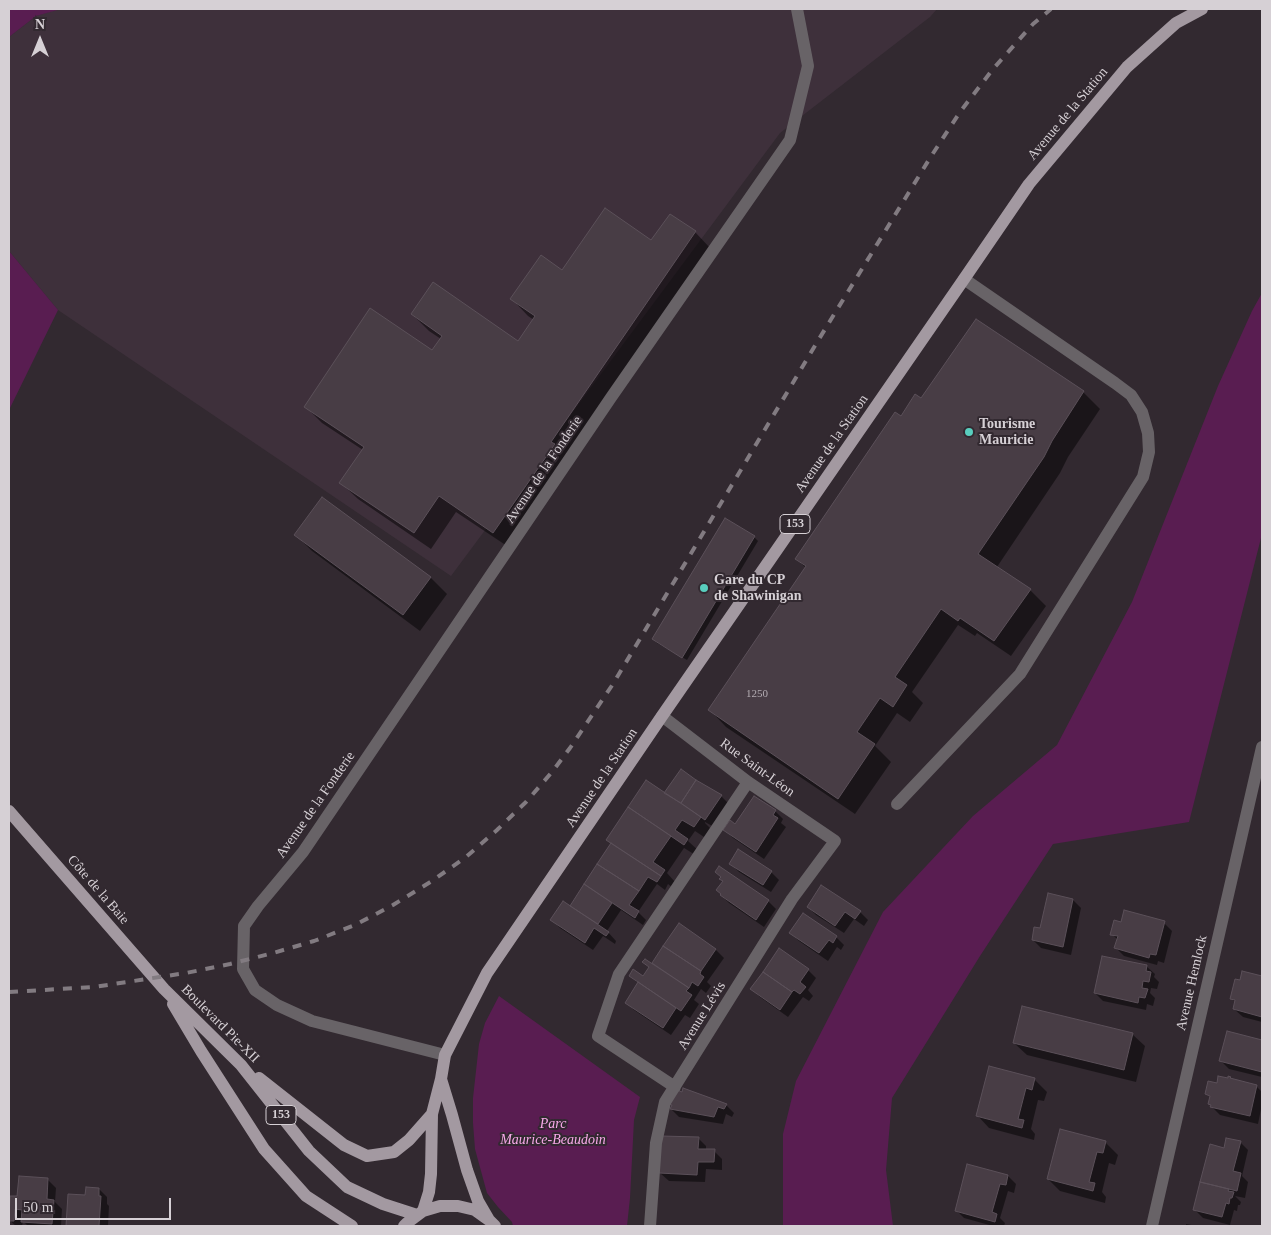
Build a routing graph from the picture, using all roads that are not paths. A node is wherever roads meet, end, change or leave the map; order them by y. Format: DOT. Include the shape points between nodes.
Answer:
graph roads {
  1 [pos="797,9"];
  2 [pos="1202,9"];
  3 [pos="964,279"];
  4 [pos="662,716"];
  5 [pos="1262,747"];
  6 [pos="748,782"];
  7 [pos="896,804"];
  8 [pos="9,811"];
  9 [pos="835,841"];
  10 [pos="164,989"];
  11 [pos="445,1056"];
  12 [pos="241,1064"];
  13 [pos="441,1079"];
  14 [pos="675,1087"];
  15 [pos="432,1114"];
  16 [pos="420,1213"];
  17 [pos="492,1223"];
  18 [pos="352,1226"];
  19 [pos="404,1226"];
  20 [pos="650,1226"];
  21 [pos="1152,1226"];
  1 -- 11 [label="street, Avenue de la Fonderie" via="808,66 790,140 303,852 244,926 243,970 255,990 277,1005 312,1021"];
  2 -- 3 [label="main road, Avenue de la Station / 153" via="1176,23 1127,67 1029,184"];
  3 -- 4 [label="main road, Avenue de la Station / 153"];
  3 -- 7 [label="street" via="1131,395 1142,412 1148,433 1148,452 1143,477 1020,674"];
  4 -- 6 [label="street, Rue Saint-Léon"];
  4 -- 11 [label="main road, Avenue de la Station / 153" via="487,973"];
  5 -- 21 [label="street, Avenue Hemlock"];
  6 -- 9 [label="street, Rue Saint-Léon"];
  6 -- 14 [label="street" via="619,974 598,1036"];
  8 -- 10 [label="main road, Côte de la Baie / 153"];
  9 -- 14 [label="street, Avenue Lévis" via="792,899"];
  10 -- 12 [label="main road, Boulevard Pie-XII / 153"];
  10 -- 18 [label="main road, Boulevard Pie-XII / 153" via="264,1149 306,1196"];
  11 -- 13 [label="main road, Avenue de la Station / 153"];
  12 -- 15 [label="main road" via="344,1145 367,1156 394,1152"];
  12 -- 16 [label="main road, Boulevard Pie-XII / 153" via="309,1150 347,1187 383,1204"];
  13 -- 15 [label="main road, Avenue de la Station / 153"];
  13 -- 17 [label="main road, Avenue de la Station / 153" via="467,1170 478,1201"];
  14 -- 20 [label="street, Avenue Lévis" via="665,1102 656,1143"];
  15 -- 16 [label="main road, Avenue de la Station / 153" via="429,1192"];
  16 -- 17 [label="main road, 153" via="440,1206 458,1206 475,1210"];
  16 -- 19 [label="main road, 153"];
}
